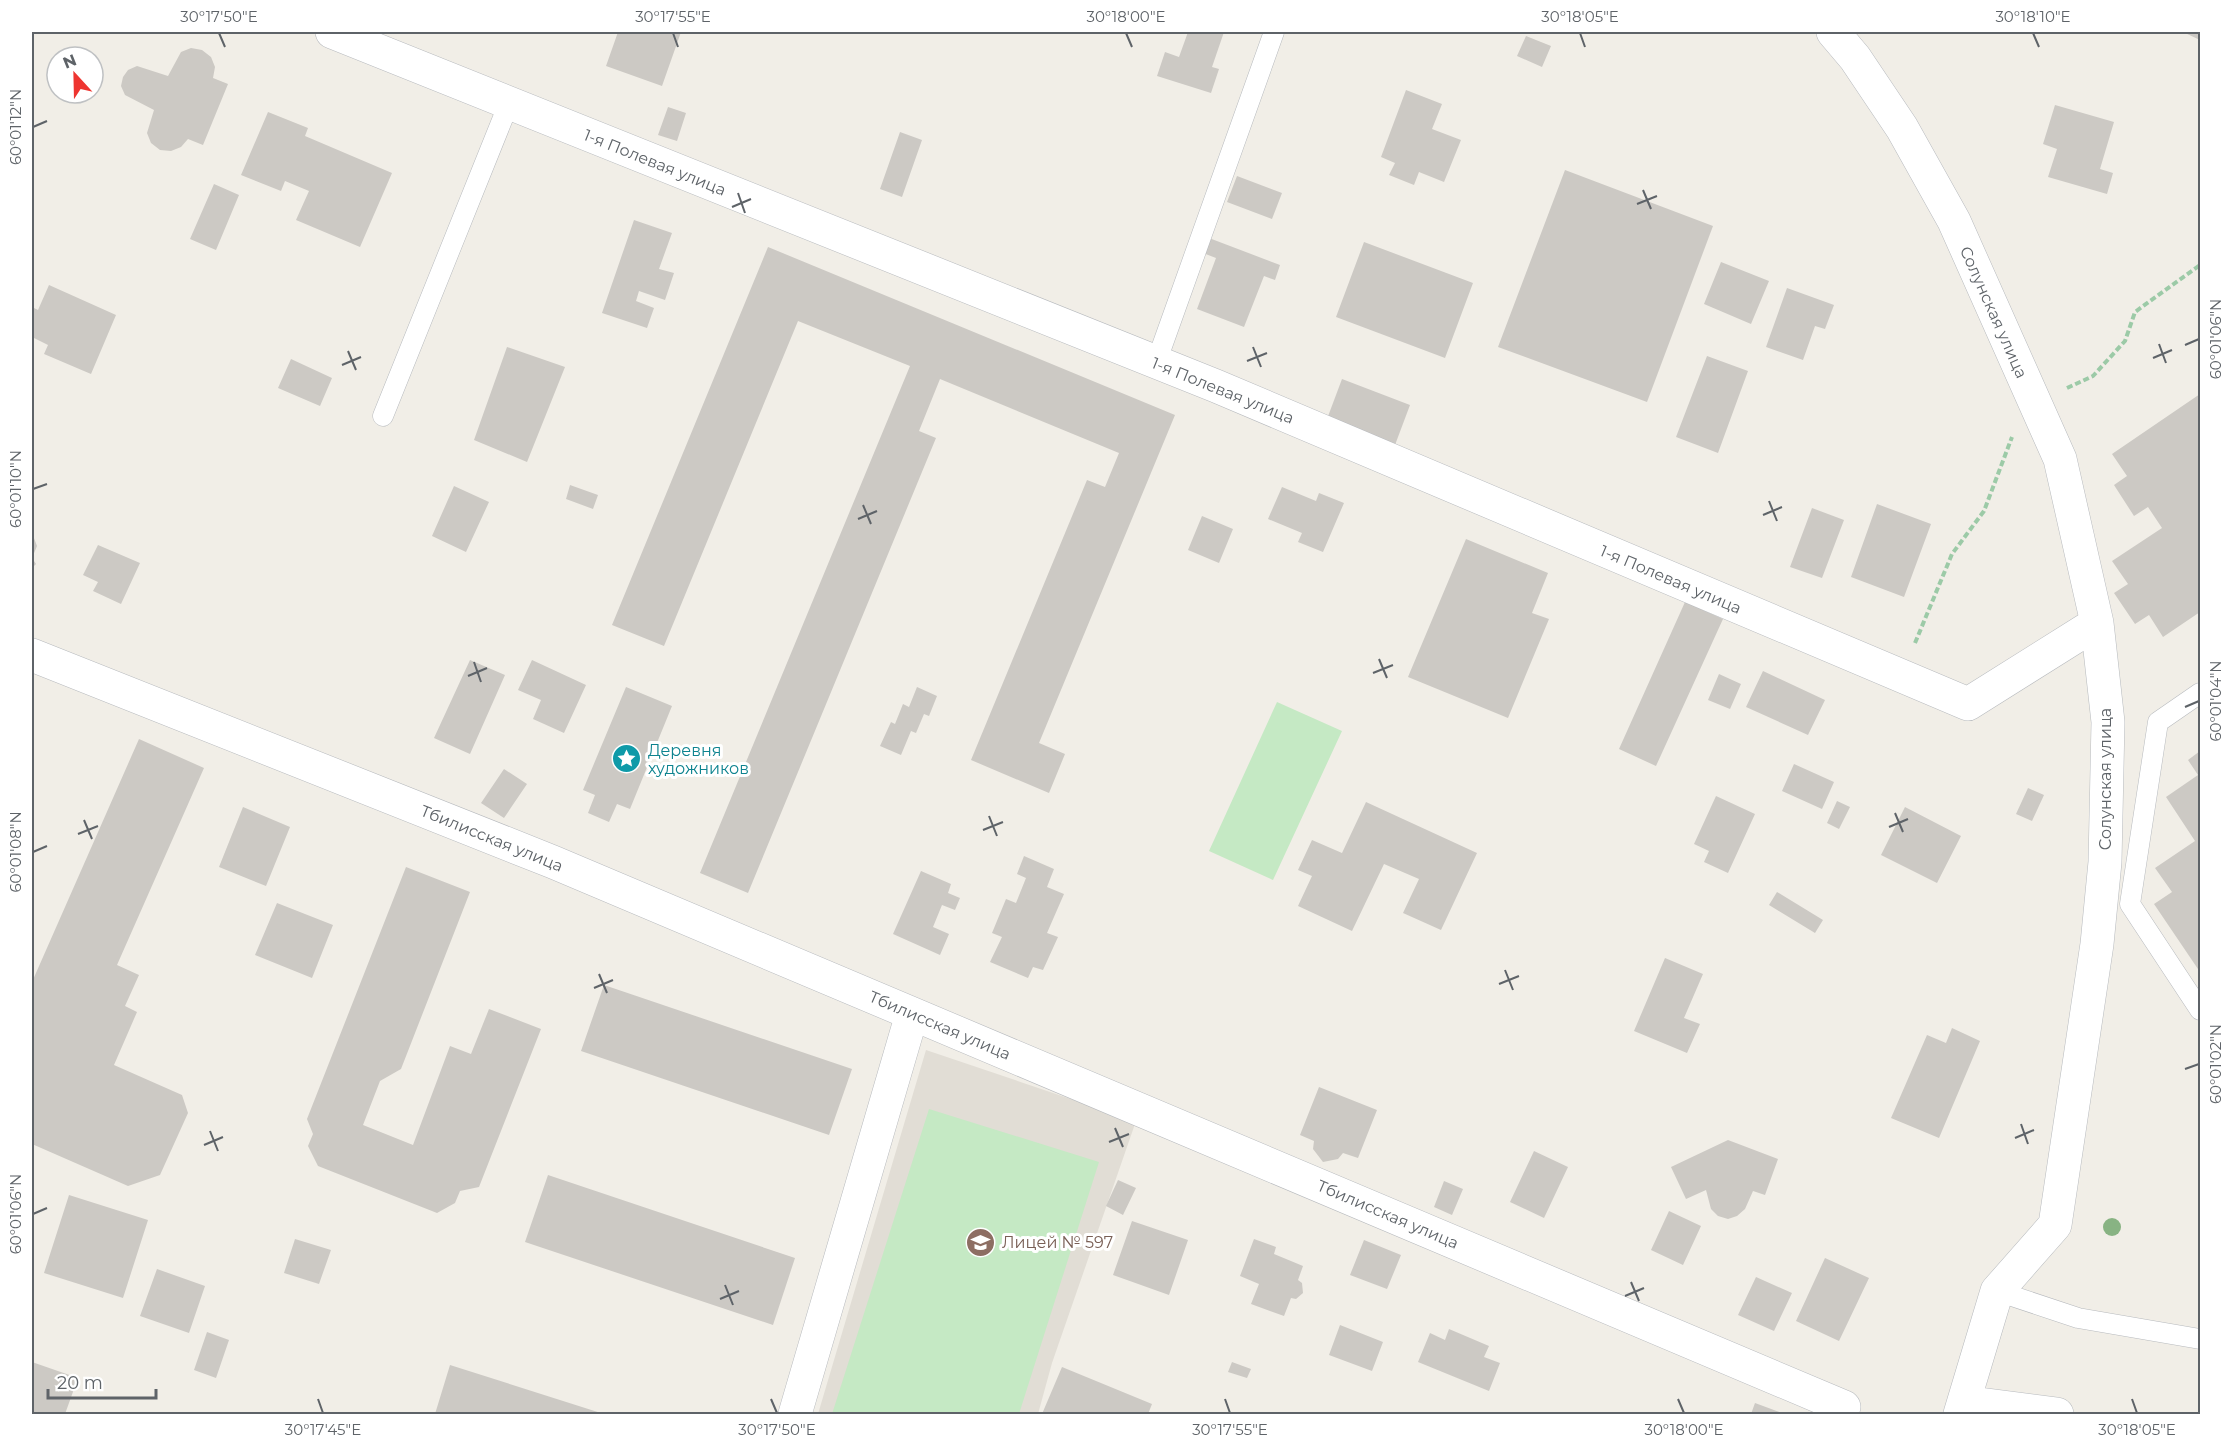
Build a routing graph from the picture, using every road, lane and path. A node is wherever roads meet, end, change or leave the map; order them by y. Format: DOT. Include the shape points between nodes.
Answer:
graph roads {
  1 [pos="332,32"];
  2 [pos="1274,32"];
  3 [pos="1833,32"];
  4 [pos="509,103"];
  5 [pos="1156,363"];
  6 [pos="383,416"];
  7 [pos="2097,623"];
  8 [pos="32,655"];
  9 [pos="2200,693"];
  10 [pos="2200,1010"];
  11 [pos="912,1014"];
  12 [pos="1997,1292"];
  13 [pos="2200,1339"];
  14 [pos="1844,1407"];
  15 [pos="1962,1408"];
  16 [pos="795,1414"];
  17 [pos="2057,1414"];
  1 -- 4 [label="street, 1-я Полевая улица"];
  2 -- 5 [label="lane"];
  3 -- 7 [label="street, Солунская улица" via="1902,128 1954,221 2035,402 2060,459"];
  4 -- 5 [label="street, 1-я Полевая улица"];
  4 -- 6 [label="lane"];
  5 -- 7 [label="street, 1-я Полевая улица" via="1968,704"];
  7 -- 12 [label="street, Солунская улица" via="2108,722 2105,862 2097,945 2055,1225"];
  8 -- 11 [label="street, Тбилисская улица" via="553,862"];
  9 -- 10 [label="lane" via="2158,722 2130,904"];
  11 -- 14 [label="street, Тбилисская улица"];
  11 -- 16 [label="street"];
  12 -- 13 [label="lane" via="2078,1318"];
  12 -- 15 [label="street, Солунская улица"];
  15 -- 17 [label="street"];
}
